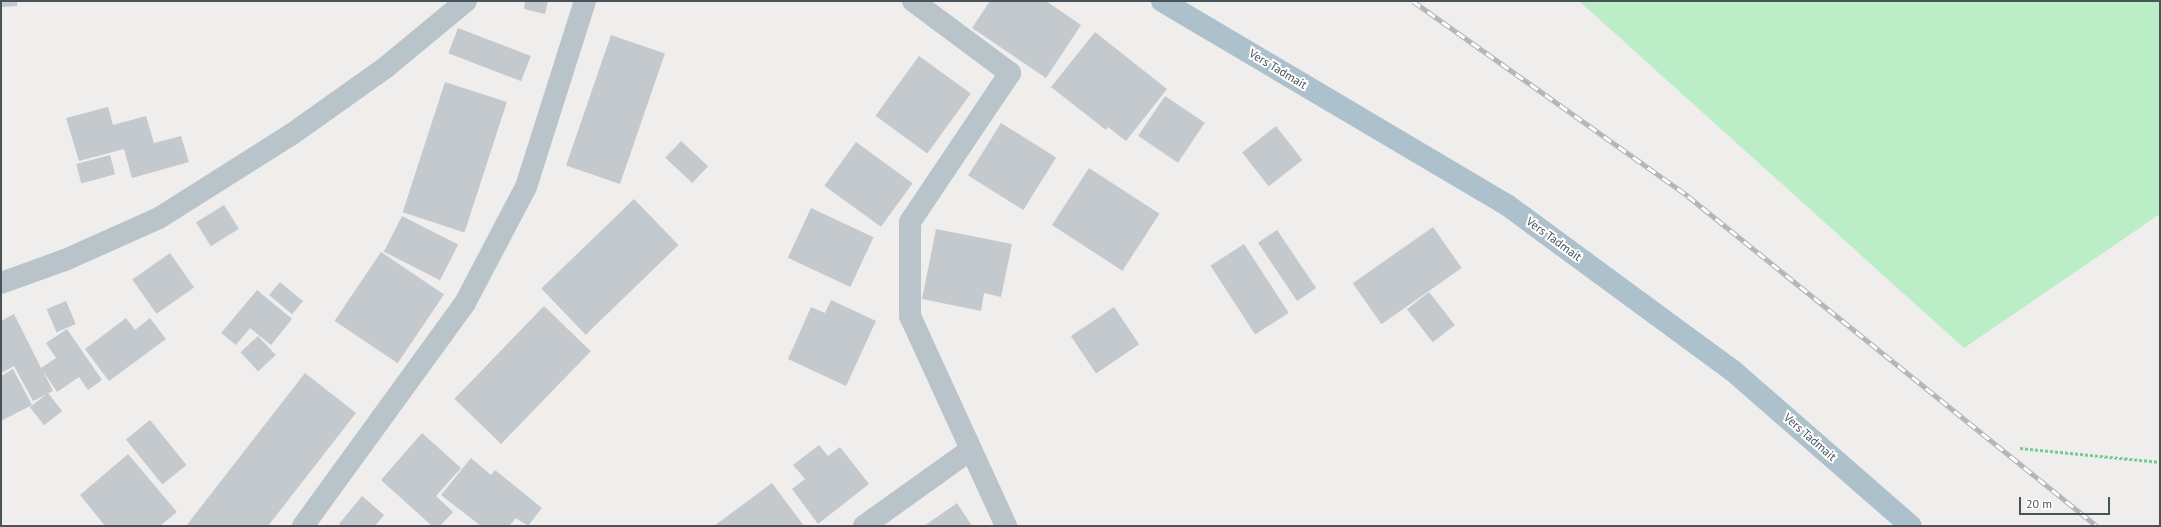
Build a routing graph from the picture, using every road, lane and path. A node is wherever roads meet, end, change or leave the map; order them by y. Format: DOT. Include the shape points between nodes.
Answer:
graph roads {
  1 [pos="466,1"];
  2 [pos="585,1"];
  3 [pos="913,1"];
  4 [pos="1162,1"];
  5 [pos="1,283"];
  6 [pos="2020,448"];
  7 [pos="970,450"];
  8 [pos="2160,462"];
  9 [pos="303,526"];
  10 [pos="864,526"];
  11 [pos="1006,526"];
  12 [pos="1911,526"];
  1 -- 5 [label="street" via="379,72 292,134 159,218 65,260"];
  2 -- 9 [label="street" via="526,187 465,302"];
  3 -- 7 [label="street" via="1010,73 910,222 910,316"];
  4 -- 12 [label="main road, Vers Tadmait" via="1507,205 1732,370"];
  6 -- 8 [label="path"];
  7 -- 10 [label="street"];
  7 -- 11 [label="street"];
}
